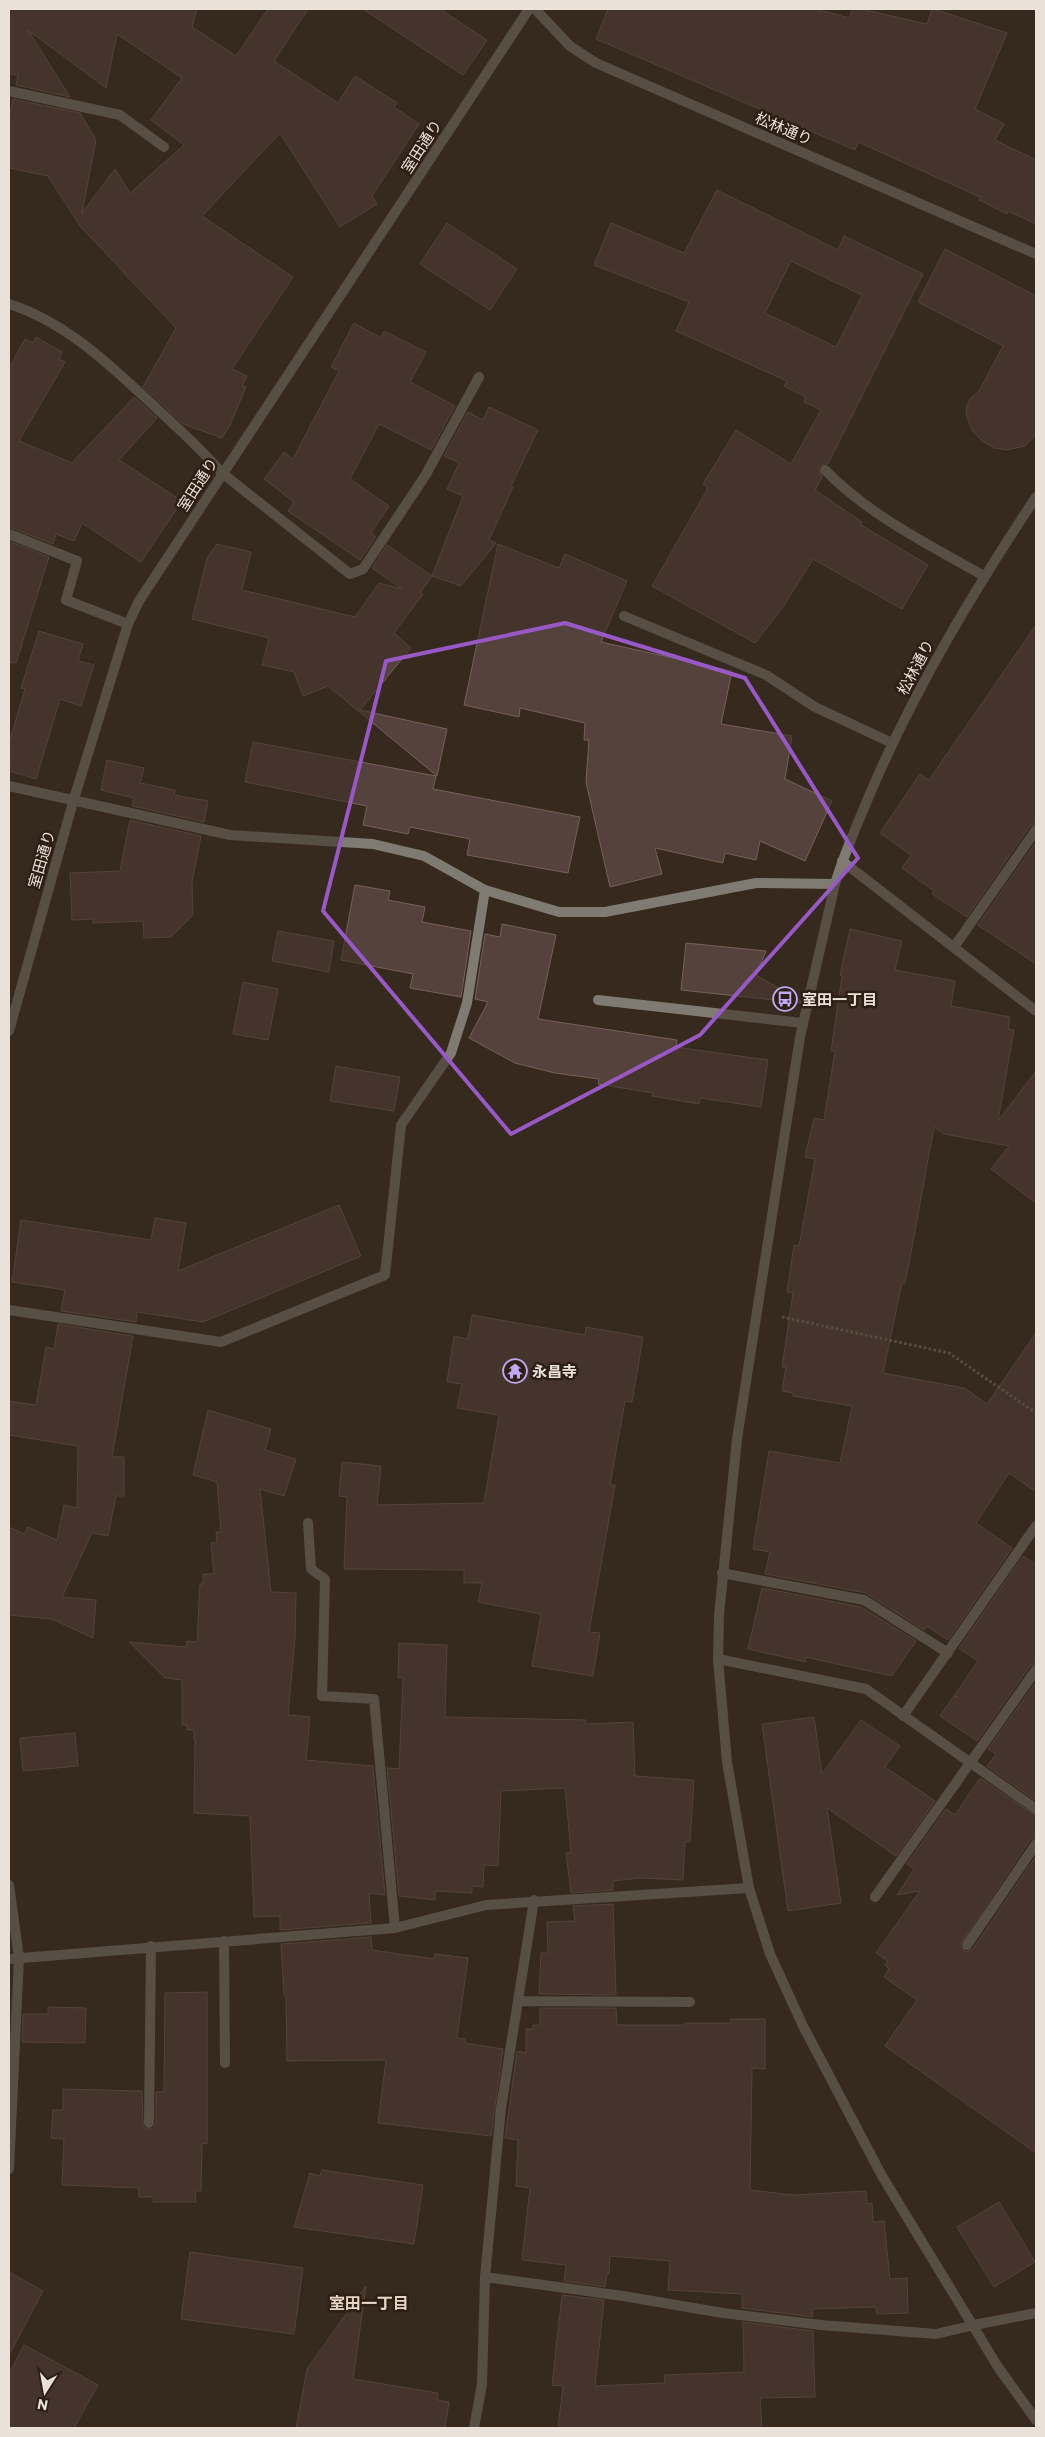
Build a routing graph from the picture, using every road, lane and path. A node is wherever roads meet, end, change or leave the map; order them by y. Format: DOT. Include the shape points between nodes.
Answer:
graph roads {
  1 [pos="529,9"];
  2 [pos="535,9"];
  3 [pos="9,91"];
  4 [pos="164,147"];
  5 [pos="1036,254"];
  6 [pos="9,304"];
  7 [pos="479,377"];
  8 [pos="825,470"];
  9 [pos="222,473"];
  10 [pos="1036,497"];
  11 [pos="9,534"];
  12 [pos="984,576"];
  13 [pos="624,616"];
  14 [pos="128,624"];
  15 [pos="892,743"];
  16 [pos="9,786"];
  17 [pos="73,802"];
  18 [pos="1036,830"];
  19 [pos="842,861"];
  20 [pos="835,884"];
  21 [pos="485,890"];
  22 [pos="954,947"];
  23 [pos="598,1000"];
  24 [pos="1036,1011"];
  25 [pos="803,1023"];
  26 [pos="9,1031"];
  27 [pos="9,1310"];
  28 [pos="756,1312"];
  29 [pos="1036,1413"];
  30 [pos="308,1523"];
  31 [pos="1036,1526"];
  32 [pos="722,1573"];
  33 [pos="948,1653"];
  34 [pos="718,1659"];
  35 [pos="1036,1670"];
  36 [pos="903,1716"];
  37 [pos="972,1764"];
  38 [pos="1036,1809"];
  39 [pos="1036,1844"];
  40 [pos="9,1884"];
  41 [pos="749,1888"];
  42 [pos="875,1897"];
  43 [pos="534,1900"];
  44 [pos="395,1928"];
  45 [pos="224,1941"];
  46 [pos="967,1945"];
  47 [pos="152,1946"];
  48 [pos="14,1958"];
  49 [pos="518,2001"];
  50 [pos="690,2002"];
  51 [pos="225,2063"];
  52 [pos="149,2123"];
  53 [pos="9,2170"];
  54 [pos="485,2277"];
  55 [pos="1036,2313"];
  56 [pos="974,2325"];
  57 [pos="1036,2420"];
  58 [pos="474,2428"];
  1 -- 9 [label="street, 室田通り"];
  2 -- 5 [label="street, 松林通り" via="570,46 596,63"];
  3 -- 4 [label="street" via="120,115"];
  6 -- 9 [label="street" via="61,329 104,359"];
  7 -- 9 [label="street" via="425,476 363,569 350,574"];
  8 -- 12 [label="street" via="848,493 878,515"];
  9 -- 14 [label="street, 室田通り"];
  10 -- 12 [label="street, 松林通り"];
  11 -- 14 [label="street" via="77,561 66,600"];
  12 -- 15 [label="street, 松林通り"];
  13 -- 15 [label="street" via="766,675 815,707"];
  14 -- 17 [label="street, 室田通り"];
  15 -- 19 [label="street, 松林通り"];
  16 -- 17 [label="street"];
  17 -- 21 [label="street" via="230,835 373,844 424,856"];
  17 -- 26 [label="street, 室田通り"];
  18 -- 22 [label="street"];
  19 -- 20 [label="street, 松林通り"];
  19 -- 22 [label="street"];
  20 -- 21 [label="street" via="756,883 606,912 559,912"];
  20 -- 25 [label="street, 松林通り"];
  21 -- 27 [label="street" via="467,1003 451,1053 401,1125 385,1275 221,1342"];
  22 -- 24 [label="street"];
  23 -- 25 [label="street"];
  25 -- 28 [label="street, 松林通り"];
  28 -- 29 [label="path" via="948,1353"];
  28 -- 32 [label="street, 松林通り"];
  30 -- 44 [label="street" via="311,1569 325,1579 322,1696 374,1700"];
  31 -- 33 [label="street"];
  32 -- 33 [label="street" via="864,1600"];
  32 -- 34 [label="street, 松林通り"];
  33 -- 36 [label="street"];
  34 -- 36 [label="street" via="866,1689"];
  34 -- 41 [label="street, 松林通り" via="727,1762"];
  35 -- 37 [label="street"];
  36 -- 37 [label="street"];
  37 -- 38 [label="street"];
  37 -- 42 [label="street"];
  39 -- 46 [label="street"];
  40 -- 48 [label="street"];
  41 -- 43 [label="street"];
  41 -- 56 [label="street, 松林通り" via="770,1954 802,2026 882,2176"];
  43 -- 44 [label="street" via="486,1905"];
  43 -- 49 [label="street"];
  44 -- 45 [label="street"];
  45 -- 47 [label="street"];
  45 -- 51 [label="street"];
  47 -- 48 [label="street"];
  47 -- 52 [label="street"];
  48 -- 53 [label="street"];
  49 -- 50 [label="street"];
  49 -- 54 [label="street" via="501,2108"];
  54 -- 56 [label="street" via="821,2325 936,2334"];
  54 -- 58 [label="street" via="482,2384"];
  55 -- 56 [label="street"];
  56 -- 57 [label="street, 松林通り" via="998,2367"];
}
